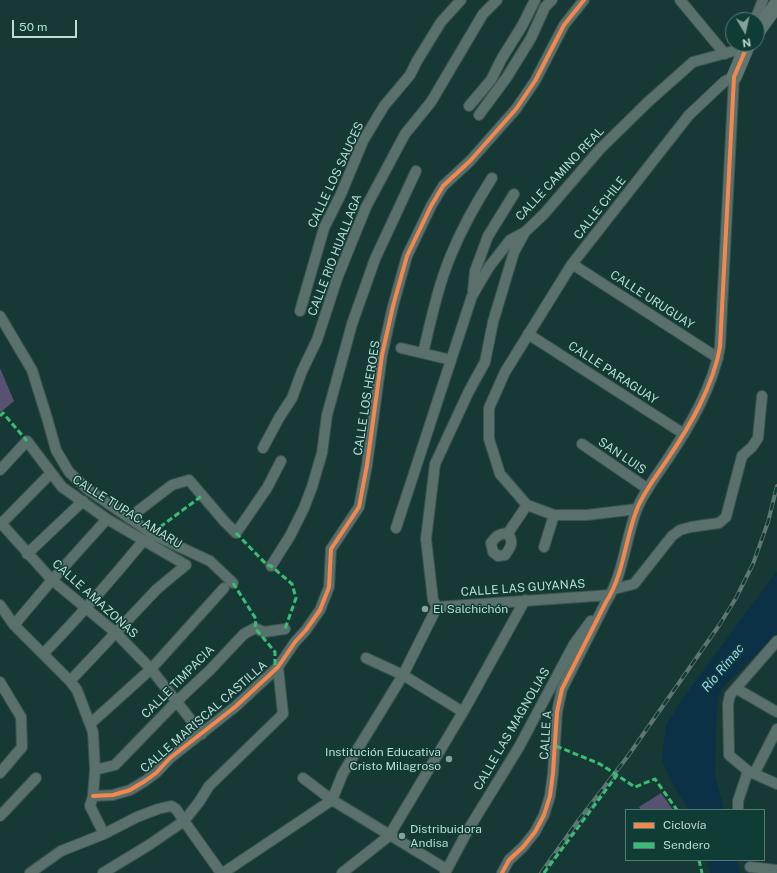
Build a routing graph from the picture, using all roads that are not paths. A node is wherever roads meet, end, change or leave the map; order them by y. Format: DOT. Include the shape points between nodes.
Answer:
graph roads {
  1 [pos="461,0"];
  2 [pos="498,0"];
  3 [pos="535,0"];
  4 [pos="552,0"];
  5 [pos="584,0"];
  6 [pos="680,0"];
  7 [pos="763,0"];
  8 [pos="777,4"];
  9 [pos="759,12"];
  10 [pos="765,21"];
  11 [pos="730,52"];
  12 [pos="744,52"];
  13 [pos="724,54"];
  14 [pos="734,77"];
  15 [pos="469,106"];
  16 [pos="479,115"];
  17 [pos="416,171"];
  18 [pos="492,178"];
  19 [pos="514,194"];
  20 [pos="525,232"];
  21 [pos="572,264"];
  22 [pos="472,296"];
  23 [pos="300,311"];
  24 [pos="0,316"];
  25 [pos="528,334"];
  26 [pos="401,348"];
  27 [pos="423,353"];
  28 [pos="718,358"];
  29 [pos="451,360"];
  30 [pos="762,396"];
  31 [pos="684,434"];
  32 [pos="582,444"];
  33 [pos="263,448"];
  34 [pos="281,462"];
  35 [pos="0,470"];
  36 [pos="51,473"];
  37 [pos="648,489"];
  38 [pos="84,501"];
  39 [pos="527,505"];
  40 [pos="637,509"];
  41 [pos="138,511"];
  42 [pos="554,515"];
  43 [pos="107,519"];
  44 [pos="0,524"];
  45 [pos="396,528"];
  46 [pos="508,533"];
  47 [pos="144,540"];
  48 [pos="544,547"];
  49 [pos="27,554"];
  50 [pos="271,566"];
  51 [pos="52,580"];
  52 [pos="610,595"];
  53 [pos="524,600"];
  54 [pos="0,605"];
  55 [pos="437,606"];
  56 [pos="86,609"];
  57 [pos="14,625"];
  58 [pos="285,629"];
  59 [pos="116,633"];
  60 [pos="777,641"];
  61 [pos="294,642"];
  62 [pos="43,654"];
  63 [pos="366,658"];
  64 [pos="278,667"];
  65 [pos="151,669"];
  66 [pos="403,676"];
  67 [pos="70,681"];
  68 [pos="0,682"];
  69 [pos="737,689"];
  70 [pos="177,702"];
  71 [pos="463,712"];
  72 [pos="777,712"];
  73 [pos="90,724"];
  74 [pos="777,729"];
  75 [pos="202,734"];
  76 [pos="95,770"];
  77 [pos="751,772"];
  78 [pos="0,773"];
  79 [pos="36,778"];
  80 [pos="303,778"];
  81 [pos="777,784"];
  82 [pos="93,796"];
  83 [pos="332,800"];
  84 [pos="738,809"];
  85 [pos="0,816"];
  86 [pos="184,821"];
  87 [pos="104,834"];
  88 [pos="389,836"];
  89 [pos="749,867"];
  90 [pos="777,870"];
  91 [pos="445,871"];
  92 [pos="30,873"];
  93 [pos="103,873"];
  94 [pos="222,873"];
  95 [pos="342,873"];
  96 [pos="502,873"];
  1 -- 23 [label="street, CALLE LOS SAUCES" via="441,22 410,75 384,106 363,141 324,228"];
  2 -- 33 [label="street, CALLE RIO HUALLAGA" via="482,14 431,102 405,134 366,207 338,276 317,340 292,398"];
  3 -- 15 [label="street" via="491,80"];
  4 -- 16 [label="street" via="544,7 531,38 507,78"];
  5 -- 61 [label="street, CALLE LOS HEROES" via="564,24 535,81 516,109 470,161 443,186 407,256 382,356 360,507 331,549 329,587 320,610"];
  6 -- 13 [label="street"];
  7 -- 9 [label="street"];
  8 -- 10 [label="street"];
  11 -- 13 [label="street, CALLE CAMINO REAL"];
  12 -- 14 [label="street"];
  13 -- 20 [label="street, CALLE CAMINO REAL" via="693,62 648,102 600,149 544,214"];
  14 -- 21 [label="street, CALLE CHILE" via="725,80 689,115"];
  14 -- 28 [label="street"];
  17 -- 50 [label="street" via="375,259 352,324 327,415 322,453 312,487 301,515"];
  18 -- 27 [label="street" via="466,222 451,256 435,304"];
  19 -- 22 [label="street" via="488,236 475,271"];
  20 -- 22 [label="street, CALLE CAMINO REAL" via="510,240 489,267"];
  20 -- 55 [label="street" via="514,252 493,322 485,362 435,464 426,538 433,600"];
  21 -- 25 [label="street, CALLE CHILE"];
  21 -- 28 [label="street, CALLE URUGUAY"];
  22 -- 29 [label="street, CALLE CAMINO REAL"];
  24 -- 65 [label="street" via="32,370 56,450 69,472 87,489 154,535 210,561 228,586"];
  25 -- 31 [label="street, CALLE PARAGUAY"];
  25 -- 39 [label="street, CALLE CHILE" via="505,372 489,408 489,439 500,474"];
  26 -- 27 [label="street"];
  27 -- 29 [label="street"];
  28 -- 31 [label="street" via="705,394"];
  29 -- 45 [label="street, CALLE CAMINO REAL"];
  30 -- 52 [label="street, CALLE LAS GUYANAS" via="758,438 742,456 726,517 719,523 680,530 672,536 634,584"];
  31 -- 37 [label="street"];
  32 -- 37 [label="street, SAN LUIS"];
  34 -- 41 [label="street" via="267,488 236,533 188,480 172,485"];
  35 -- 36 [label="street, CALLE TUPAC AMARU" via="27,441"];
  36 -- 38 [label="street, CALLE TUPAC AMARU" via="62,487"];
  36 -- 44 [label="street"];
  37 -- 40 [label="street"];
  38 -- 43 [label="street, CALLE TUPAC AMARU"];
  38 -- 49 [label="street"];
  39 -- 42 [label="street"];
  39 -- 46 [label="street"];
  40 -- 42 [label="street" via="587,515"];
  40 -- 52 [label="street"];
  42 -- 48 [label="street"];
  43 -- 47 [label="street, CALLE TUPAC AMARU"];
  43 -- 51 [label="street"];
  44 -- 49 [label="street, CALLE AMAZONAS"];
  47 -- 56 [label="street"];
  47 -- 59 [label="street, CALLE TUPAC AMARU" via="186,565 156,589"];
  49 -- 51 [label="street, CALLE AMAZONAS"];
  51 -- 56 [label="street, CALLE AMAZONAS"];
  51 -- 57 [label="street"];
  52 -- 53 [label="street, CALLE LAS GUYANAS"];
  52 -- 91 [label="street, CALLE LAS MAGNOLIAS" via="574,644 519,747"];
  52 -- 96 [label="street, CALLE A" via="562,689 557,712 550,796 544,815 524,847 509,860"];
  53 -- 55 [label="street, CALLE LAS GUYANAS"];
  53 -- 71 [label="street"];
  54 -- 57 [label="street"];
  55 -- 66 [label="street"];
  56 -- 59 [label="street, CALLE AMAZONAS"];
  56 -- 62 [label="street"];
  57 -- 62 [label="street"];
  58 -- 70 [label="street, CALLE TIMPACIA" via="264,632 255,628 244,634"];
  59 -- 65 [label="street, CALLE AMAZONAS"];
  59 -- 67 [label="street"];
  60 -- 69 [label="street"];
  61 -- 64 [label="street, CALLE MARISCAL CASTILLA"];
  62 -- 67 [label="street"];
  63 -- 66 [label="street"];
  64 -- 75 [label="street, CALLE MARISCAL CASTILLA"];
  64 -- 86 [label="street" via="283,714 209,786"];
  65 -- 70 [label="street, CALLE AMAZONAS"];
  65 -- 73 [label="street"];
  66 -- 71 [label="street"];
  66 -- 83 [label="street" via="343,773"];
  67 -- 73 [label="street" via="77,690"];
  68 -- 78 [label="street" via="21,716 22,747"];
  69 -- 72 [label="street"];
  69 -- 77 [label="street" via="730,695 728,704 729,755"];
  70 -- 75 [label="street, CALLE AMAZONAS"];
  70 -- 76 [label="street, CALLE TIMPACIA" via="115,765"];
  71 -- 88 [label="street"];
  73 -- 76 [label="street" via="93,732"];
  74 -- 77 [label="street"];
  75 -- 82 [label="street, CALLE MARISCAL CASTILLA" via="170,758 145,782 113,795"];
  76 -- 82 [label="street"];
  77 -- 81 [label="street"];
  77 -- 84 [label="street" via="738,801"];
  79 -- 85 [label="street"];
  80 -- 83 [label="street"];
  82 -- 87 [label="street" via="90,806"];
  83 -- 88 [label="street"];
  83 -- 94 [label="street"];
  86 -- 87 [label="street" via="171,806 137,817"];
  86 -- 93 [label="street"];
  86 -- 94 [label="street"];
  87 -- 92 [label="street" via="61,851"];
  88 -- 91 [label="street"];
  88 -- 95 [label="street"];
  89 -- 90 [label="street"];
}
